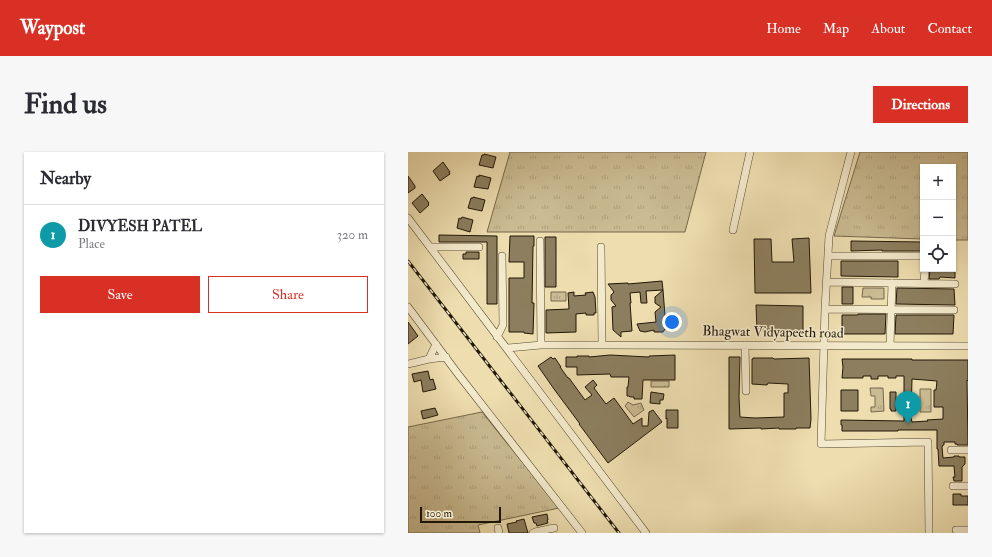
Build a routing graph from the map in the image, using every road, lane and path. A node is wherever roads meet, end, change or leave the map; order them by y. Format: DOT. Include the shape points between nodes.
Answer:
graph roads {
  1 [pos="750,152"];
  2 [pos="851,152"];
  3 [pos="408,218"];
  4 [pos="733,230"];
  5 [pos="540,241"];
  6 [pos="430,247"];
  7 [pos="479,247"];
  8 [pos="601,247"];
  9 [pos="502,256"];
  10 [pos="828,256"];
  11 [pos="920,256"];
  12 [pos="925,272"];
  13 [pos="826,282"];
  14 [pos="892,283"];
  15 [pos="924,283"];
  16 [pos="955,284"];
  17 [pos="408,307"];
  18 [pos="825,309"];
  19 [pos="891,310"];
  20 [pos="954,310"];
  21 [pos="497,337"];
  22 [pos="436,344"];
  23 [pos="541,345"];
  24 [pos="602,345"];
  25 [pos="745,345"];
  26 [pos="824,346"];
  27 [pos="890,346"];
  28 [pos="968,346"];
  29 [pos="507,348"];
  30 [pos="446,357"];
  31 [pos="429,359"];
  32 [pos="408,364"];
  33 [pos="746,392"];
  34 [pos="951,450"];
  35 [pos="968,450"];
  36 [pos="953,486"];
  37 [pos="968,486"];
  38 [pos="554,528"];
  39 [pos="956,530"];
  40 [pos="968,530"];
  41 [pos="533,533"];
  42 [pos="582,533"];
  43 [pos="646,533"];
  44 [pos="929,533"];
  1 -- 4 [label="street"];
  2 -- 10 [label="street" via="829,236"];
  3 -- 6 [label="street"];
  5 -- 23 [label="street"];
  6 -- 7 [label="street"];
  6 -- 21 [label="street"];
  8 -- 24 [label="street"];
  9 -- 21 [label="street" via="503,325"];
  10 -- 11 [label="street"];
  10 -- 13 [label="street"];
  12 -- 15 [label="street"];
  13 -- 14 [label="street"];
  13 -- 18 [label="street"];
  14 -- 15 [label="street"];
  14 -- 19 [label="street"];
  15 -- 16 [label="street"];
  17 -- 22 [label="street"];
  18 -- 19 [label="street"];
  18 -- 26 [label="street"];
  19 -- 20 [label="street"];
  19 -- 27 [label="street"];
  21 -- 29 [label="street"];
  22 -- 30 [label="street"];
  22 -- 31 [label="street"];
  23 -- 24 [label="street, Bhagwat Vidyapeeth road"];
  23 -- 29 [label="street, Bhagwat Vidyapeeth road"];
  24 -- 25 [label="street, Bhagwat Vidyapeeth road"];
  25 -- 26 [label="street, Bhagwat Vidyapeeth road"];
  25 -- 33 [label="street"];
  26 -- 27 [label="street, Bhagwat Vidyapeeth road"];
  26 -- 44 [label="street" via="821,444 928,442"];
  27 -- 28 [label="street, Bhagwat Vidyapeeth road"];
  29 -- 43 [label="street"];
  30 -- 31 [label="street"];
  30 -- 42 [label="street"];
  31 -- 32 [label="street"];
  34 -- 35 [label="street"];
  36 -- 37 [label="street"];
  38 -- 41 [label="street"];
  39 -- 40 [label="street"];
}
